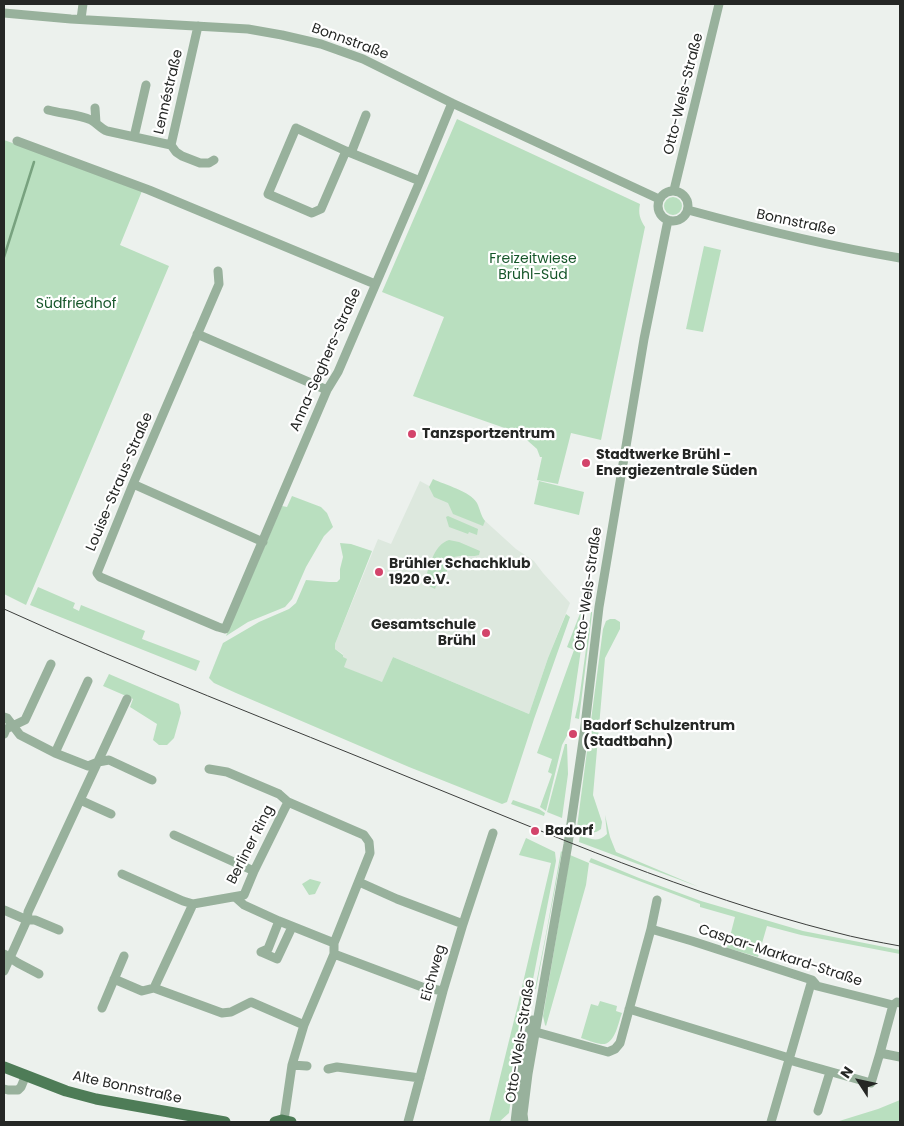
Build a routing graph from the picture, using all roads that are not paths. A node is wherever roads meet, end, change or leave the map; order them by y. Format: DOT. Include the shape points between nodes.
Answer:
graph roads {
  1 [pos="83,4"];
  2 [pos="719,4"];
  3 [pos="4,13"];
  4 [pos="81,19"];
  5 [pos="198,26"];
  6 [pos="146,85"];
  7 [pos="452,103"];
  8 [pos="95,108"];
  9 [pos="48,110"];
  10 [pos="366,115"];
  11 [pos="96,123"];
  12 [pos="134,137"];
  13 [pos="17,141"];
  14 [pos="171,145"];
  15 [pos="348,152"];
  16 [pos="214,160"];
  17 [pos="420,181"];
  18 [pos="674,190"];
  19 [pos="659,199"];
  20 [pos="688,210"];
  21 [pos="668,220"];
  22 [pos="900,258"];
  23 [pos="218,271"];
  24 [pos="375,284"];
  25 [pos="197,334"];
  26 [pos="327,390"];
  27 [pos="133,484"];
  28 [pos="263,542"];
  29 [pos="226,629"];
  30 [pos="51,664"];
  31 [pos="88,681"];
  32 [pos="128,699"];
  33 [pos="4,717"];
  34 [pos="13,726"];
  35 [pos="4,734"];
  36 [pos="55,752"];
  37 [pos="98,762"];
  38 [pos="209,768"];
  39 [pos="152,780"];
  40 [pos="80,800"];
  41 [pos="288,802"];
  42 [pos="110,814"];
  43 [pos="493,833"];
  44 [pos="174,835"];
  45 [pos="254,871"];
  46 [pos="122,874"];
  47 [pos="359,882"];
  48 [pos="235,897"];
  49 [pos="656,900"];
  50 [pos="193,904"];
  51 [pos="4,910"];
  52 [pos="27,920"];
  53 [pos="279,921"];
  54 [pos="463,924"];
  55 [pos="292,927"];
  56 [pos="651,929"];
  57 [pos="59,930"];
  58 [pos="334,943"];
  59 [pos="334,954"];
  60 [pos="7,956"];
  61 [pos="124,956"];
  62 [pos="547,964"];
  63 [pos="4,972"];
  64 [pos="39,974"];
  65 [pos="114,979"];
  66 [pos="812,980"];
  67 [pos="154,988"];
  68 [pos="443,992"];
  69 [pos="896,1004"];
  70 [pos="102,1008"];
  71 [pos="629,1009"];
  72 [pos="304,1025"];
  73 [pos="536,1032"];
  74 [pos="880,1053"];
  75 [pos="900,1058"];
  76 [pos="789,1059"];
  77 [pos="292,1065"];
  78 [pos="4,1066"];
  79 [pos="307,1066"];
  80 [pos="328,1069"];
  81 [pos="830,1072"];
  82 [pos="26,1075"];
  83 [pos="420,1078"];
  84 [pos="4,1089"];
  85 [pos="818,1111"];
  86 [pos="283,1121"];
  87 [pos="225,1122"];
  88 [pos="408,1122"];
  89 [pos="515,1122"];
  90 [pos="524,1122"];
  91 [pos="771,1122"];
  1 -- 4 [label="street"];
  2 -- 18 [label="street, Otto-Wels-Straße"];
  3 -- 4 [label="street, Bonnstraße"];
  4 -- 5 [label="street, Bonnstraße"];
  5 -- 7 [label="street, Bonnstraße" via="264,32 332,48 363,59"];
  5 -- 14 [label="street, Lennéstraße"];
  6 -- 12 [label="street"];
  7 -- 17 [label="street, Anna-Seghers-Straße"];
  7 -- 19 [label="street, Bonnstraße"];
  8 -- 11 [label="street"];
  9 -- 11 [label="street"];
  10 -- 15 [label="street"];
  11 -- 12 [label="street" via="104,130"];
  12 -- 14 [label="street"];
  13 -- 24 [label="street" via="149,190"];
  14 -- 16 [label="street, Lennéstraße" via="182,156 200,163"];
  15 -- 15 [label="street" via="296,128 268,194 312,213 321,209"];
  15 -- 17 [label="street"];
  17 -- 24 [label="street, Anna-Seghers-Straße"];
  18 -- 19 [label="street" via="665,192"];
  18 -- 20 [label="street" via="686,197"];
  19 -- 21 [label="street" via="660,214"];
  20 -- 21 [label="street" via="678,220"];
  20 -- 22 [label="street, Bonnstraße" via="748,227"];
  21 -- 62 [label="street, Otto-Wels-Straße" via="644,339 599,607 570,835"];
  23 -- 25 [label="street, Louise-Straus-Straße" via="219,284"];
  24 -- 26 [label="street, Anna-Seghers-Straße" via="338,372"];
  25 -- 26 [label="street"];
  25 -- 27 [label="street, Louise-Straus-Straße"];
  26 -- 28 [label="street, Anna-Seghers-Straße"];
  27 -- 28 [label="street"];
  27 -- 29 [label="street, Louise-Straus-Straße" via="97,573"];
  28 -- 29 [label="street, Anna-Seghers-Straße"];
  30 -- 34 [label="street" via="25,720"];
  31 -- 36 [label="street"];
  32 -- 37 [label="street"];
  33 -- 34 [label="street"];
  34 -- 35 [label="street"];
  34 -- 36 [label="street" via="20,735"];
  36 -- 37 [label="street" via="88,766"];
  37 -- 39 [label="street" via="109,760"];
  37 -- 40 [label="street"];
  38 -- 41 [label="street" via="279,794"];
  40 -- 42 [label="street"];
  40 -- 52 [label="street"];
  41 -- 45 [label="street, Berliner Ring"];
  41 -- 47 [label="street, Berliner Ring" via="364,835 370,852"];
  43 -- 54 [label="street, Eichweg"];
  44 -- 45 [label="street"];
  45 -- 48 [label="street, Berliner Ring" via="244,895"];
  46 -- 50 [label="street"];
  47 -- 54 [label="street"];
  47 -- 58 [label="street, Berliner Ring"];
  48 -- 50 [label="street, Berliner Ring"];
  48 -- 53 [label="street" via="244,905"];
  49 -- 56 [label="street"];
  50 -- 67 [label="street"];
  51 -- 52 [label="street"];
  52 -- 57 [label="street"];
  52 -- 60 [label="street"];
  53 -- 55 [label="street"];
  53 -- 55 [label="street" via="268,949 261,952 277,959"];
  54 -- 68 [label="street, Eichweg"];
  55 -- 58 [label="street"];
  56 -- 66 [label="street, Caspar-Markard-Straße"];
  56 -- 71 [label="street"];
  58 -- 59 [label="street, Berliner Ring"];
  59 -- 68 [label="street"];
  59 -- 72 [label="street, Berliner Ring"];
  60 -- 63 [label="street"];
  60 -- 64 [label="street"];
  61 -- 65 [label="street"];
  62 -- 73 [label="street, Otto-Wels-Straße"];
  62 -- 89 [label="street, Otto-Wels-Straße" via="522,1062"];
  65 -- 67 [label="street" via="142,992"];
  65 -- 70 [label="street"];
  66 -- 69 [label="street, Caspar-Markard-Straße" via="817,986"];
  66 -- 76 [label="street"];
  67 -- 72 [label="street" via="222,1013 232,1012 251,1002"];
  68 -- 83 [label="street, Eichweg"];
  69 -- 74 [label="street"];
  71 -- 73 [label="street" via="620,1043 608,1052"];
  71 -- 76 [label="street"];
  72 -- 77 [label="street, Berliner Ring"];
  73 -- 90 [label="street, Otto-Wels-Straße"];
  74 -- 75 [label="street"];
  74 -- 81 [label="street" via="871,1083"];
  76 -- 81 [label="street"];
  76 -- 91 [label="street"];
  77 -- 79 [label="street"];
  77 -- 86 [label="street, Berliner Ring"];
  78 -- 82 [label="main road, Alte Bonnstraße"];
  80 -- 83 [label="street" via="337,1067"];
  81 -- 85 [label="street"];
  82 -- 84 [label="street" via="18,1090"];
  82 -- 87 [label="main road, Alte Bonnstraße" via="96,1099"];
  83 -- 88 [label="street, Eichweg"];
}
